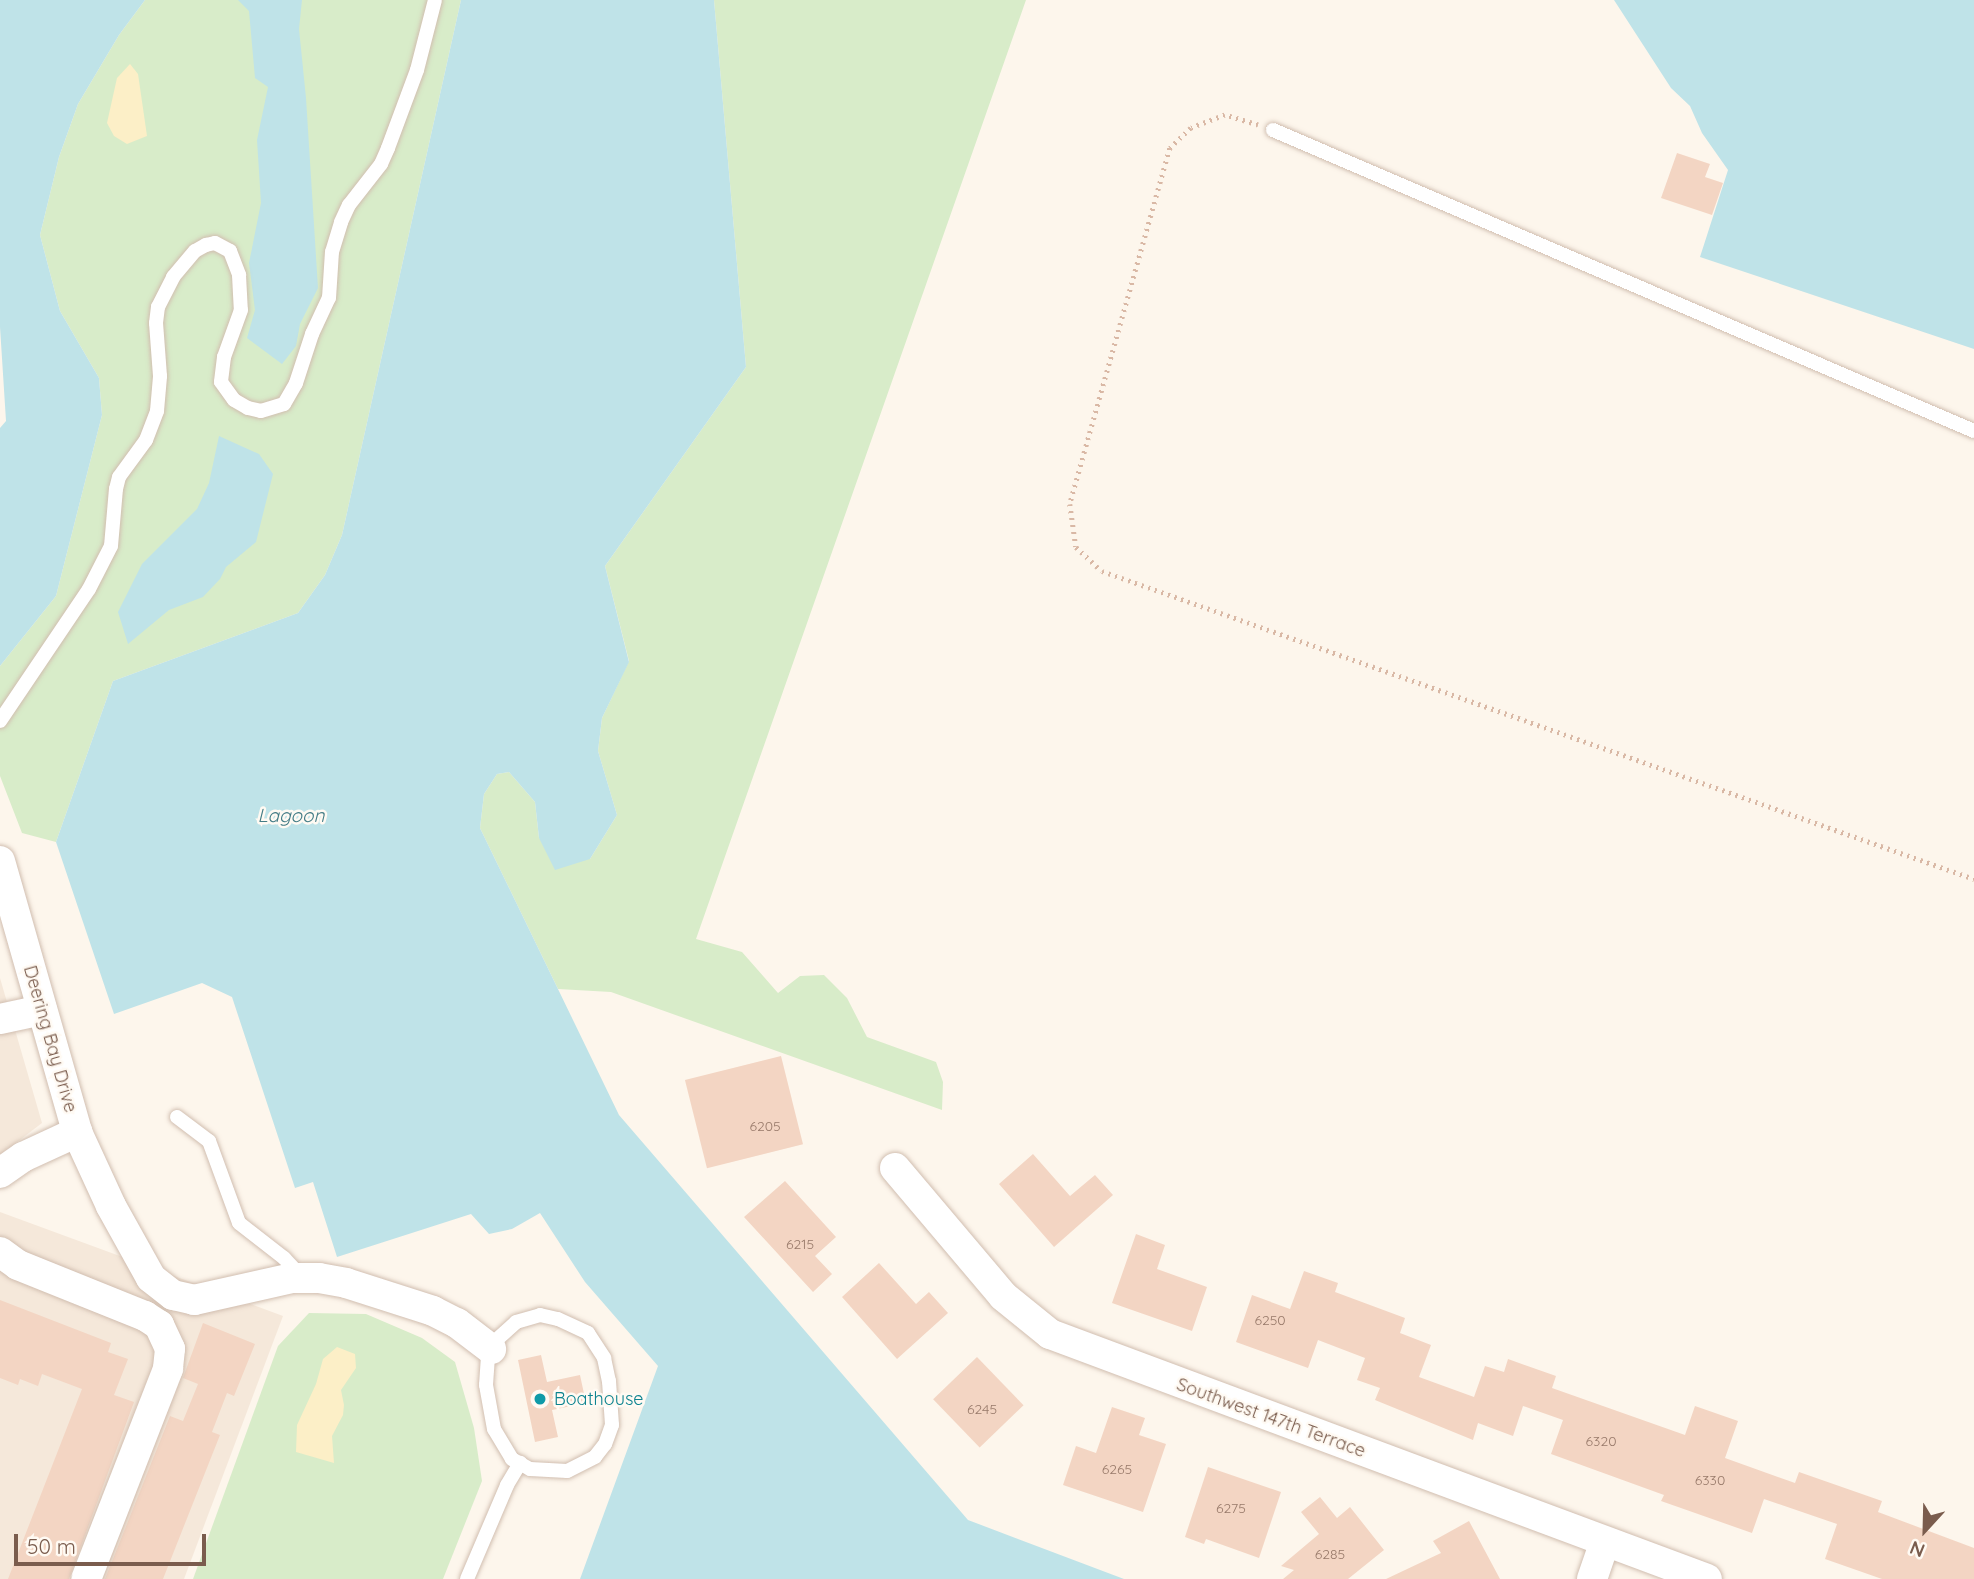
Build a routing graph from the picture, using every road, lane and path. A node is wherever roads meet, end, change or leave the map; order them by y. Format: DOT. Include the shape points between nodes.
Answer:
graph roads {
  1 [pos="435,0"];
  2 [pos="1273,130"];
  3 [pos="1974,432"];
  4 [pos="0,721"];
  5 [pos="0,861"];
  6 [pos="1974,879"];
  7 [pos="42,1010"];
  8 [pos="0,1019"];
  9 [pos="177,1117"];
  10 [pos="77,1132"];
  11 [pos="895,1168"];
  12 [pos="0,1173"];
  13 [pos="0,1252"];
  14 [pos="303,1278"];
  15 [pos="491,1349"];
  16 [pos="520,1463"];
  17 [pos="1605,1542"];
  18 [pos="86,1579"];
  19 [pos="467,1579"];
  20 [pos="1592,1579"];
  21 [pos="1707,1579"];
  1 -- 4 [label="lane" via="385,156 341,222 332,252 329,298 284,404 261,411 248,408 234,400 221,382 224,357 241,310 239,275 230,251 215,243 206,245 173,277 158,307 156,323 158,411 116,489 111,546 89,589"];
  2 -- 3 [label="lane"];
  2 -- 6 [label="path" via="1225,115 1191,128 1170,148 1070,504 1076,547 1102,571"];
  5 -- 7 [label="street, Deering Bay Drive"];
  7 -- 8 [label="street"];
  7 -- 10 [label="street, Deering Bay Drive"];
  9 -- 14 [label="lane" via="209,1141 239,1223"];
  10 -- 12 [label="street, Deering Bay Drive"];
  10 -- 14 [label="street" via="151,1278 173,1295 205,1299"];
  11 -- 17 [label="street, Southwest 147th Terrace" via="1003,1296 1049,1334"];
  13 -- 18 [label="street" via="19,1265 145,1315 159,1325 170,1349 168,1369"];
  14 -- 15 [label="street" via="346,1283 406,1300 457,1323"];
  15 -- 16 [label="lane" via="486,1385 494,1429 501,1445"];
  15 -- 16 [label="lane" via="516,1322 540,1315 588,1333 604,1358 612,1425 595,1457 567,1471 530,1469"];
  16 -- 19 [label="lane"];
  17 -- 20 [label="street"];
  17 -- 21 [label="street, Southwest 147th Terrace"];
}
